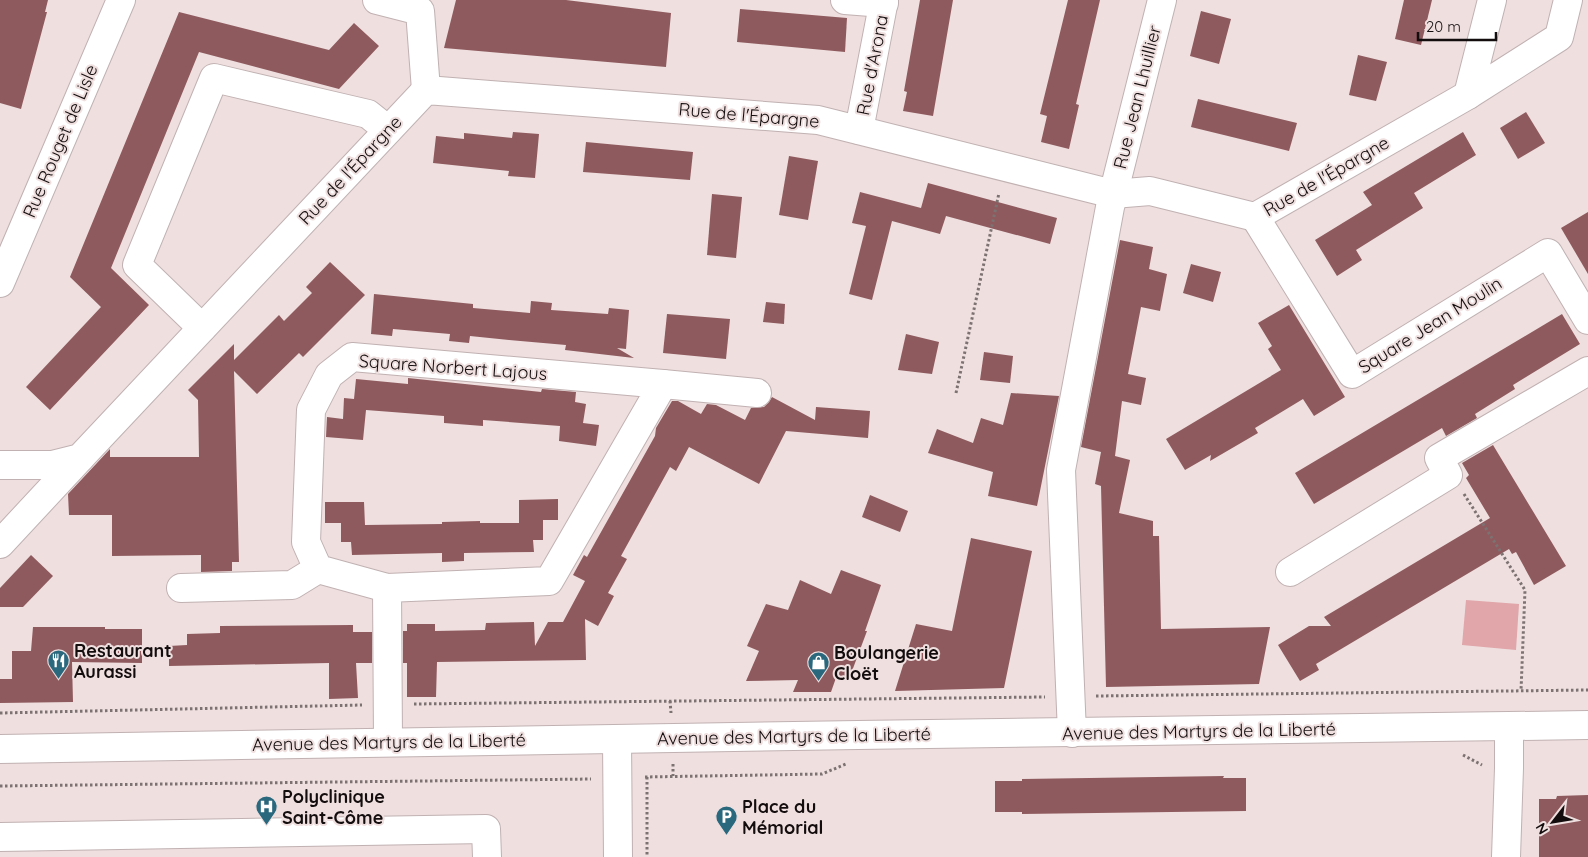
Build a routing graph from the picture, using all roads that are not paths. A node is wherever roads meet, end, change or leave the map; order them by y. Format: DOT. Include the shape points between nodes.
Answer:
graph roads {
  1 [pos="121,0"];
  2 [pos="377,0"];
  3 [pos="845,0"];
  4 [pos="1162,0"];
  5 [pos="1492,0"];
  6 [pos="1568,0"];
  7 [pos="884,2"];
  8 [pos="426,90"];
  9 [pos="1468,95"];
  10 [pos="388,130"];
  11 [pos="859,130"];
  12 [pos="1112,194"];
  13 [pos="1255,216"];
  14 [pos="0,283"];
  15 [pos="1588,320"];
  16 [pos="202,328"];
  17 [pos="1588,371"];
  18 [pos="663,384"];
  19 [pos="757,393"];
  20 [pos="80,458"];
  21 [pos="0,465"];
  22 [pos="0,544"];
  23 [pos="318,569"];
  24 [pos="1290,572"];
  25 [pos="181,588"];
  26 [pos="387,588"];
  27 [pos="1588,726"];
  28 [pos="1509,727"];
  29 [pos="1072,732"];
  30 [pos="617,739"];
  31 [pos="388,742"];
  32 [pos="0,749"];
  33 [pos="0,837"];
  34 [pos="487,857"];
  35 [pos="618,857"];
  36 [pos="1506,857"];
  1 -- 14 [label="street, Rue Rouget de Lisle"];
  2 -- 8 [label="street" via="420,11"];
  3 -- 7 [label="street"];
  4 -- 12 [label="street, Rue Jean Lhuillier"];
  5 -- 9 [label="street"];
  6 -- 9 [label="street, Rue de l'Épargne" via="1559,38"];
  7 -- 11 [label="street, Rue d'Arona"];
  8 -- 10 [label="street, Rue de l'Épargne"];
  8 -- 11 [label="street, Rue de l'Épargne" via="818,120"];
  9 -- 13 [label="street, Rue de l'Épargne"];
  10 -- 16 [label="street, Rue de l'Épargne"];
  10 -- 16 [label="street" via="368,114 214,78 137,265"];
  11 -- 12 [label="street, Rue de l'Épargne"];
  12 -- 13 [label="street, Rue de l'Épargne" via="1150,191"];
  12 -- 29 [label="street, Rue Jean Lhuillier" via="1061,470"];
  13 -- 15 [label="street, Square Jean Moulin" via="1352,374 1548,253"];
  16 -- 20 [label="street, Rue de l'Épargne"];
  17 -- 24 [label="street" via="1439,458 1448,475"];
  18 -- 19 [label="street, Square Norbert Lajous"];
  18 -- 23 [label="street, Square Norbert Lajous" via="352,357 329,375 310,410 306,542"];
  18 -- 26 [label="street" via="549,581"];
  20 -- 21 [label="street" via="52,465"];
  20 -- 22 [label="street, Rue de l'Épargne"];
  23 -- 25 [label="street" via="292,585"];
  23 -- 26 [label="street"];
  26 -- 31 [label="street"];
  27 -- 28 [label="street, Avenue des Martyrs de la Liberté"];
  28 -- 29 [label="street, Avenue des Martyrs de la Liberté"];
  28 -- 36 [label="street"];
  29 -- 30 [label="street, Avenue des Martyrs de la Liberté"];
  30 -- 31 [label="street, Avenue des Martyrs de la Liberté"];
  30 -- 35 [label="street"];
  31 -- 32 [label="street, Avenue des Martyrs de la Liberté"];
  33 -- 34 [label="street" via="486,829"];
}
